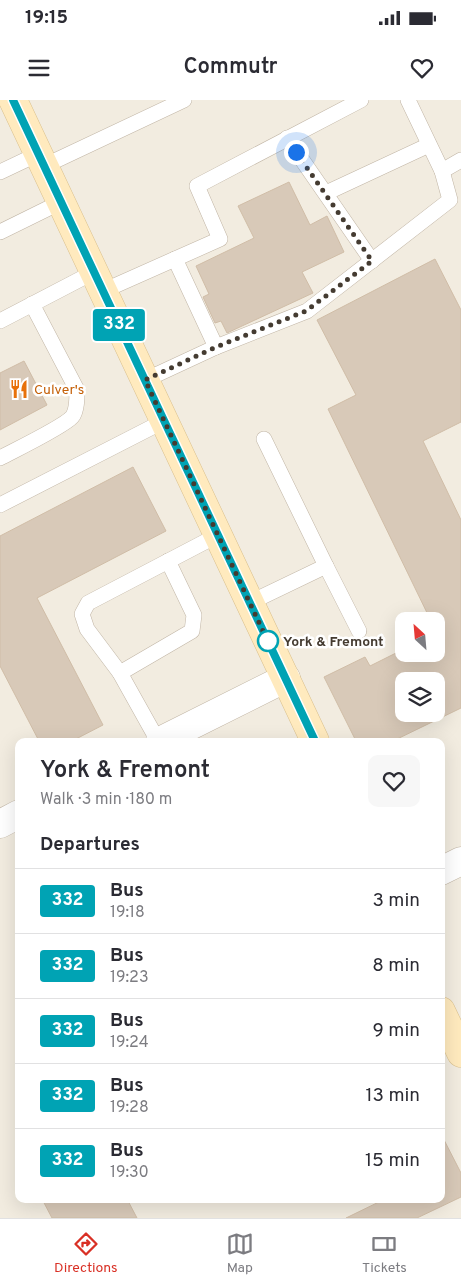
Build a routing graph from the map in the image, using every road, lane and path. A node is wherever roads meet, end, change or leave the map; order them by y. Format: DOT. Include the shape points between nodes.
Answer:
graph roads {
  1 [pos="13,100"];
  2 [pos="184,100"];
  3 [pos="361,100"];
  4 [pos="408,100"];
  5 [pos="286,138"];
  6 [pos="429,145"];
  7 [pos="41,159"];
  8 [pos="461,160"];
  9 [pos="442,171"];
  10 [pos="0,172"];
  11 [pos="326,192"];
  12 [pos="61,202"];
  13 [pos="0,232"];
  14 [pos="175,259"];
  15 [pos="372,261"];
  16 [pos="98,282"];
  17 [pos="32,304"];
  18 [pos="0,320"];
  19 [pos="216,347"];
  20 [pos="145,380"];
  21 [pos="164,421"];
  22 [pos="264,439"];
  23 [pos="0,458"];
  24 [pos="0,505"];
  25 [pos="218,535"];
  26 [pos="168,561"];
  27 [pos="326,566"];
  28 [pos="250,603"];
  29 [pos="359,631"];
  30 [pos="120,673"];
  31 [pos="286,678"];
  32 [pos="157,738"];
  33 [pos="165,738"];
  34 [pos="314,738"];
  35 [pos="15,816"];
  36 [pos="0,824"];
  37 [pos="461,861"];
  38 [pos="445,869"];
  39 [pos="445,1023"];
  40 [pos="452,1043"];
  1 -- 7 [label="main road"];
  2 -- 7 [label="lane"];
  3 -- 5 [label="lane"];
  4 -- 6 [label="lane"];
  5 -- 11 [label="lane"];
  5 -- 14 [label="lane" via="197,186 220,240"];
  6 -- 9 [label="lane"];
  6 -- 11 [label="lane"];
  7 -- 10 [label="lane"];
  7 -- 12 [label="main road"];
  8 -- 9 [label="lane"];
  9 -- 15 [label="lane" via="450,200"];
  11 -- 15 [label="lane"];
  12 -- 13 [label="lane"];
  12 -- 16 [label="main road"];
  14 -- 16 [label="lane"];
  14 -- 19 [label="lane"];
  15 -- 19 [label="lane" via="306,311"];
  16 -- 17 [label="lane"];
  16 -- 20 [label="main road"];
  17 -- 18 [label="lane"];
  17 -- 23 [label="lane" via="78,390 76,402 72,416 59,426"];
  19 -- 20 [label="lane"];
  20 -- 21 [label="main road"];
  21 -- 24 [label="lane"];
  21 -- 25 [label="main road"];
  22 -- 27 [label="lane"];
  25 -- 26 [label="lane"];
  25 -- 28 [label="main road"];
  26 -- 30 [label="lane" via="194,615 192,632"];
  26 -- 30 [label="lane" via="88,603 82,614 87,629"];
  27 -- 28 [label="lane"];
  27 -- 29 [label="lane"];
  28 -- 31 [label="main road"];
  30 -- 32 [label="lane"];
  31 -- 33 [label="street"];
  31 -- 34 [label="main road"];
  35 -- 36 [label="street"];
  37 -- 38 [label="street"];
  39 -- 40 [label="main road"];
}
